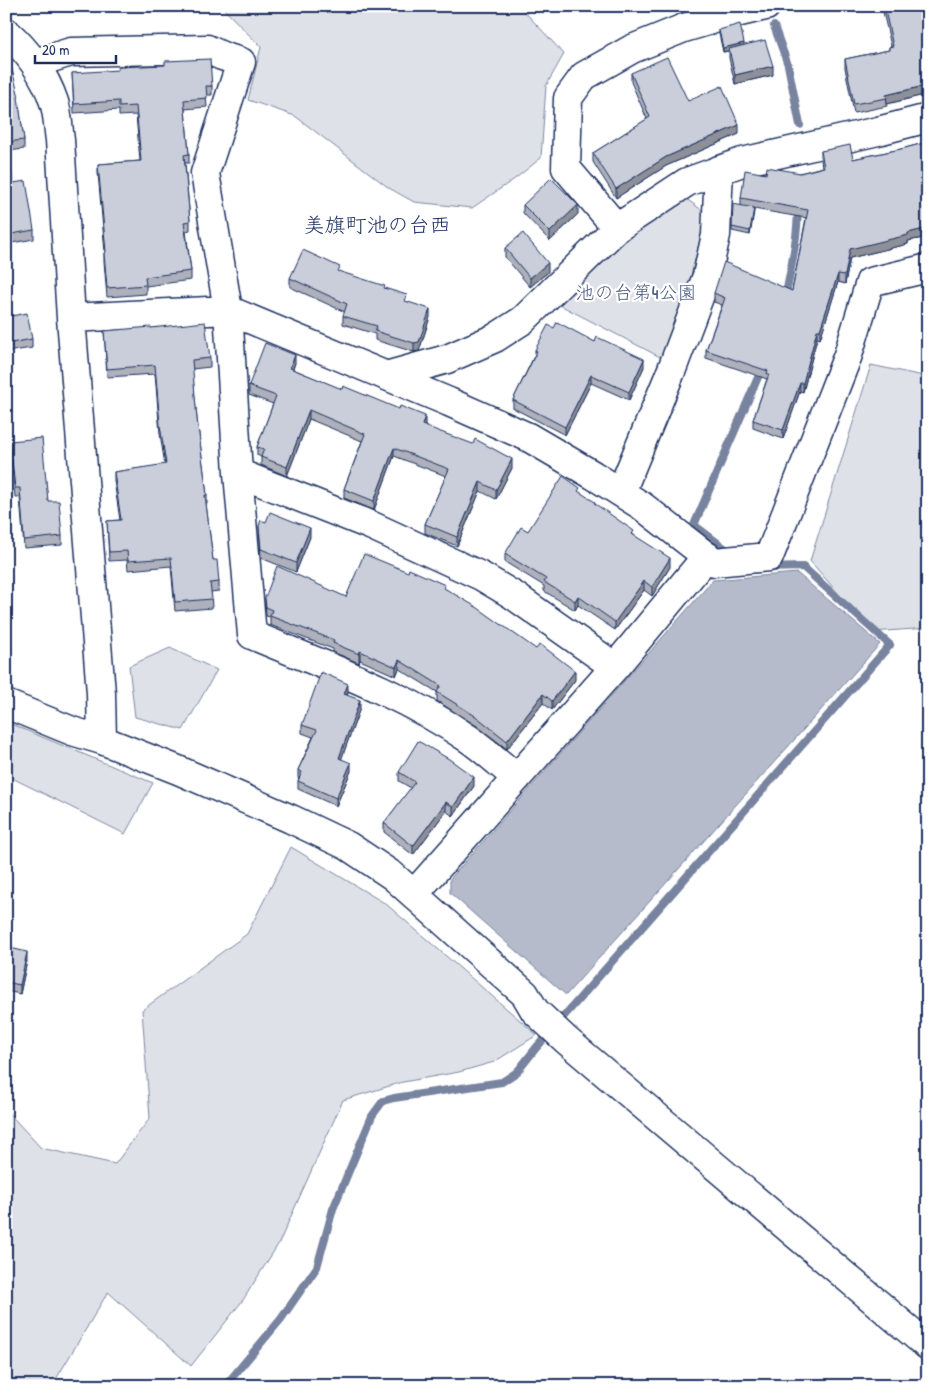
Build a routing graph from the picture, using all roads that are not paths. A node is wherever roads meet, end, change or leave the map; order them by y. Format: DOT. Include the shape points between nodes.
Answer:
graph roads {
  1 [pos="766,6"];
  2 [pos="6,32"];
  3 [pos="35,63"];
  4 [pos="928,118"];
  5 [pos="719,170"];
  6 [pos="617,228"];
  7 [pos="928,268"];
  8 [pos="228,310"];
  9 [pos="71,318"];
  10 [pos="386,376"];
  11 [pos="238,473"];
  12 [pos="621,492"];
  13 [pos="710,559"];
  14 [pos="614,667"];
  15 [pos="6,704"];
  16 [pos="102,740"];
  17 [pos="517,778"];
  18 [pos="414,894"];
  19 [pos="928,1346"];
  1 -- 6 [label="street" via="684,28 632,49 584,76 568,98 566,168"];
  2 -- 3 [label="street"];
  3 -- 8 [label="street" via="71,52 208,48 241,62 205,173"];
  3 -- 9 [label="street" via="57,114"];
  4 -- 5 [label="street"];
  5 -- 6 [label="street" via="687,182"];
  5 -- 12 [label="street" via="716,235 707,276"];
  6 -- 10 [label="street" via="523,320 494,338 447,359"];
  7 -- 13 [label="street" via="870,282 848,355 768,557"];
  8 -- 9 [label="street"];
  8 -- 10 [label="street"];
  8 -- 11 [label="street"];
  9 -- 16 [label="street"];
  10 -- 12 [label="street" via="528,437"];
  11 -- 14 [label="street" via="370,525 481,576"];
  11 -- 17 [label="street" via="252,635 368,683 425,711 471,740"];
  12 -- 13 [label="street"];
  13 -- 14 [label="street"];
  14 -- 17 [label="street"];
  15 -- 16 [label="street"];
  16 -- 18 [label="street" via="316,830 348,846"];
  17 -- 18 [label="street"];
  18 -- 19 [label="street" via="525,994 535,1010 566,1040"];
}
